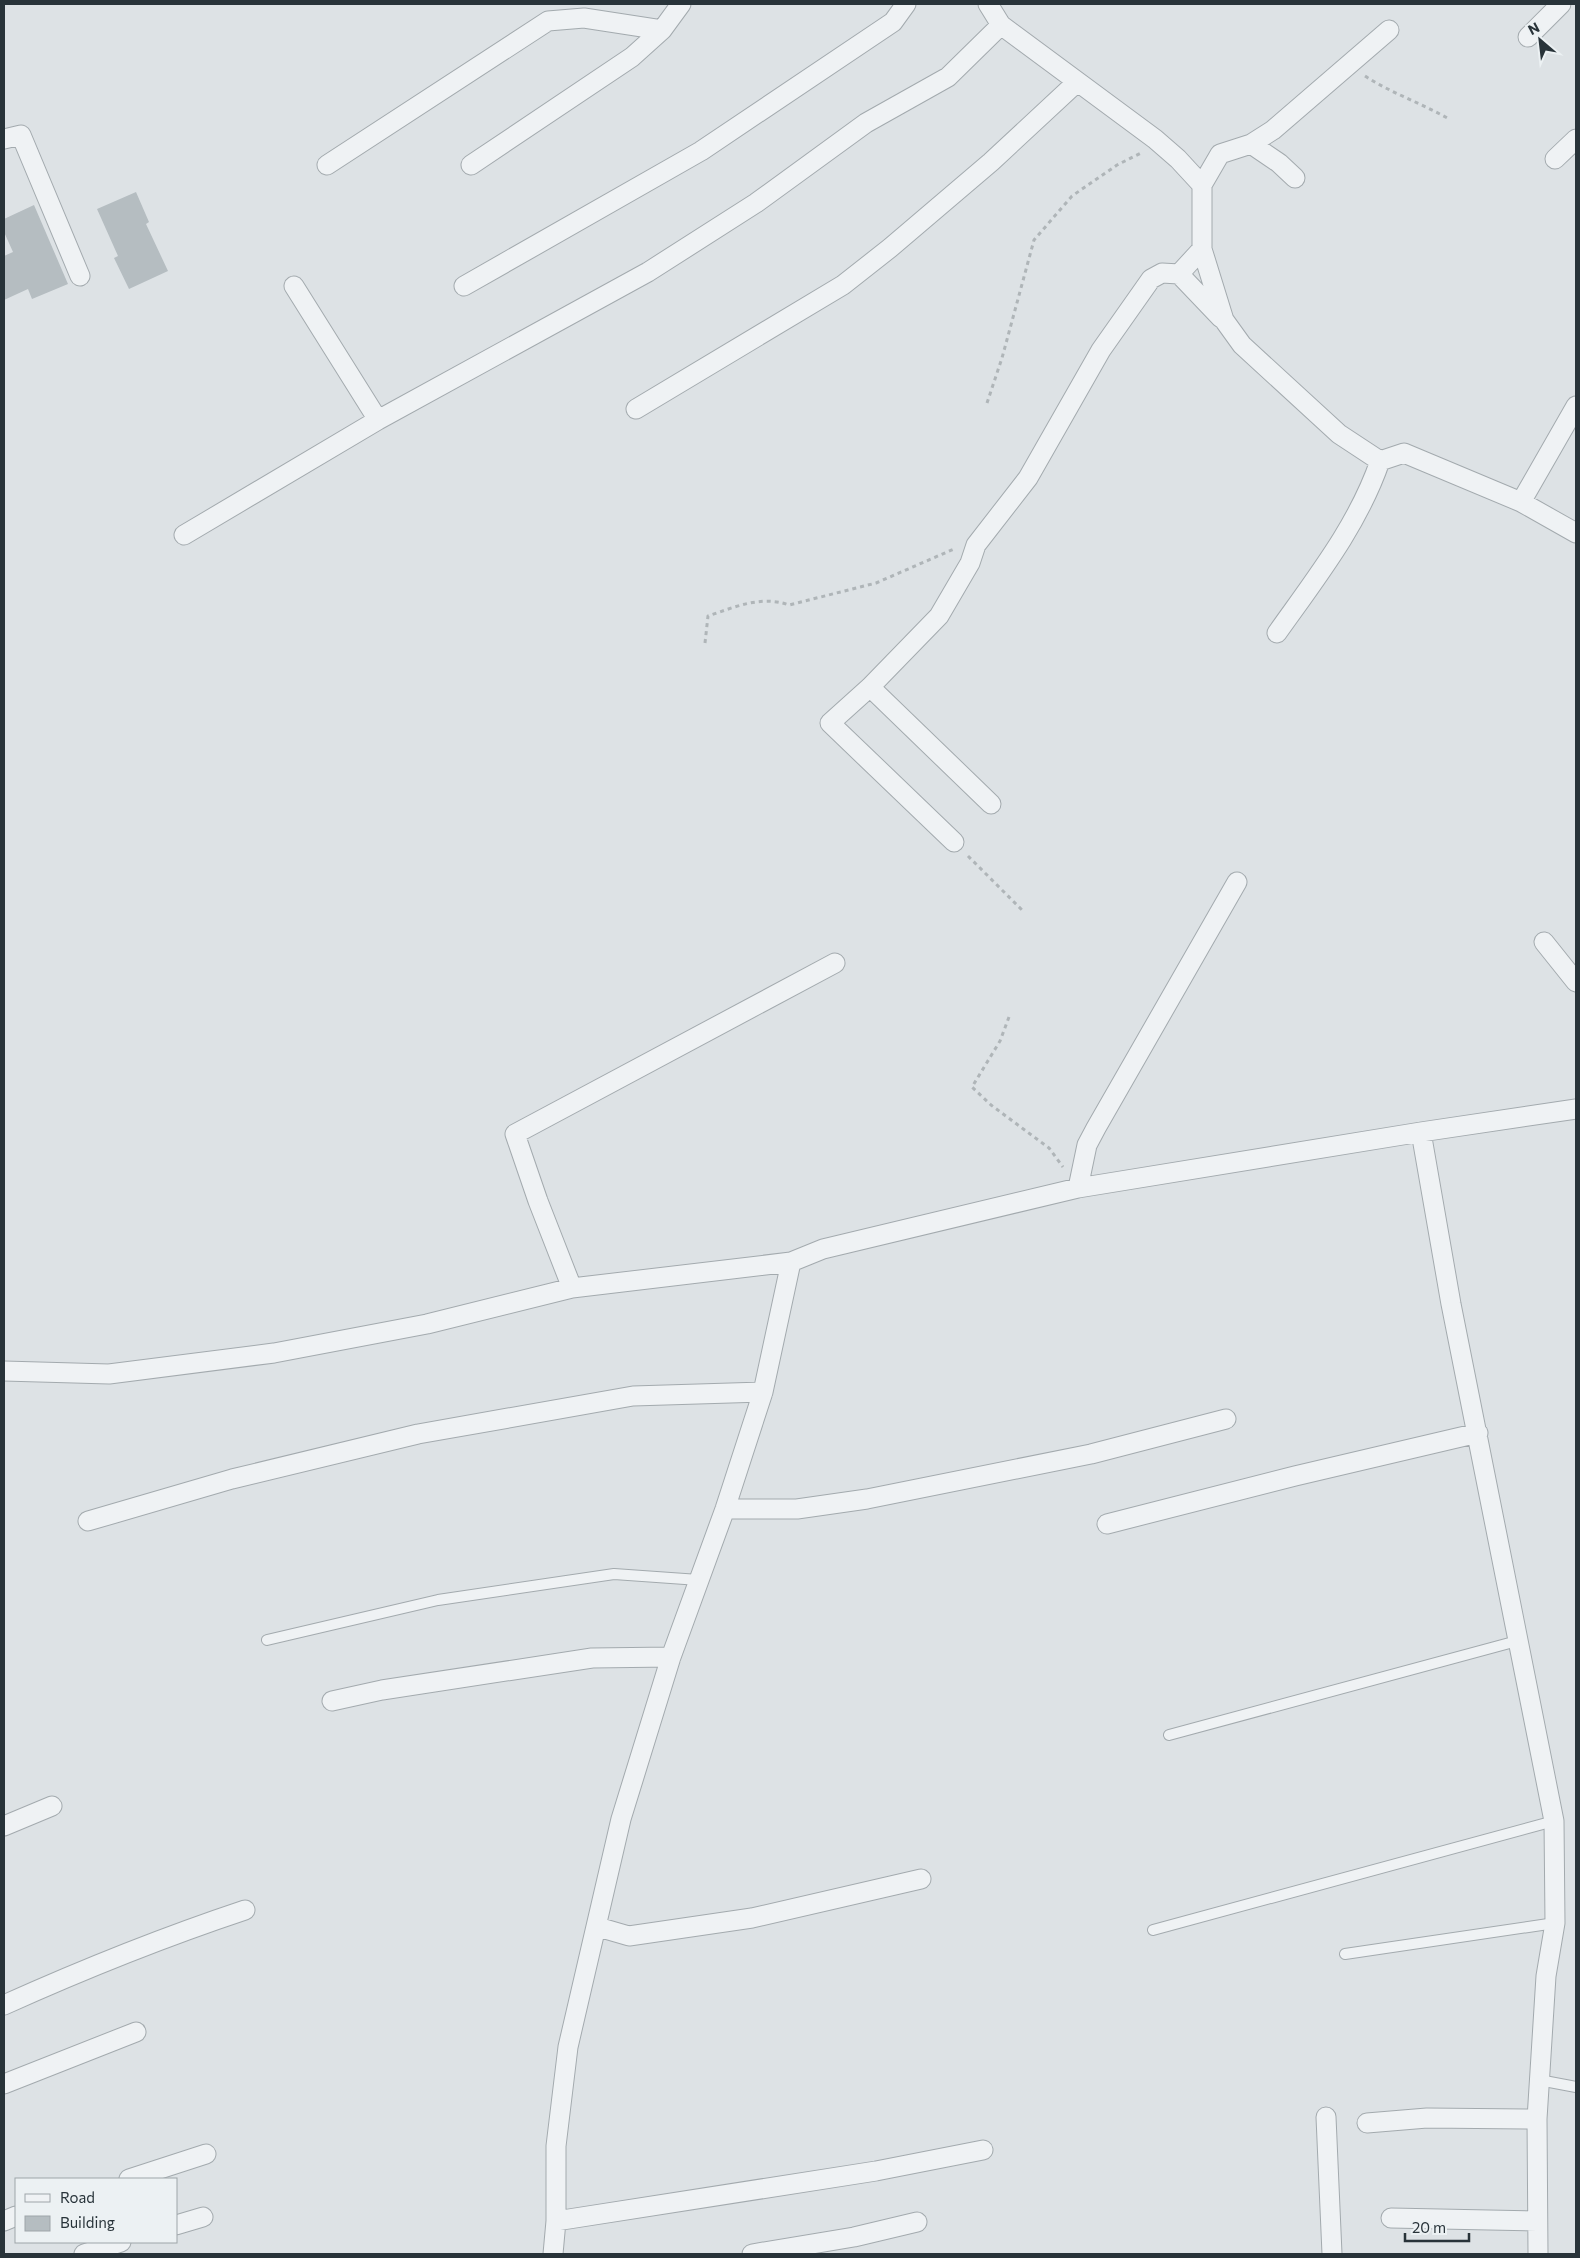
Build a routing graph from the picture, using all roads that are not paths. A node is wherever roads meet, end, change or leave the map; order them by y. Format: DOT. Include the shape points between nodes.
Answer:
graph roads {
  1 [pos="681,4"];
  2 [pos="906,4"];
  3 [pos="988,4"];
  4 [pos="1561,4"];
  5 [pos="1001,25"];
  6 [pos="662,30"];
  7 [pos="1389,30"];
  8 [pos="1528,37"];
  9 [pos="1076,83"];
  10 [pos="4,139"];
  11 [pos="1576,139"];
  12 [pos="1251,144"];
  13 [pos="1554,159"];
  14 [pos="327,165"];
  15 [pos="471,165"];
  16 [pos="1294,178"];
  17 [pos="1202,185"];
  18 [pos="1202,249"];
  19 [pos="1179,274"];
  20 [pos="80,276"];
  21 [pos="294,286"];
  22 [pos="464,286"];
  23 [pos="1224,320"];
  24 [pos="1576,406"];
  25 [pos="636,409"];
  26 [pos="378,420"];
  27 [pos="1380,460"];
  28 [pos="1521,502"];
  29 [pos="1576,532"];
  30 [pos="184,534"];
  31 [pos="1277,633"];
  32 [pos="870,688"];
  33 [pos="991,804"];
  34 [pos="954,842"];
  35 [pos="1237,882"];
  36 [pos="1544,942"];
  37 [pos="835,962"];
  38 [pos="1576,982"];
  39 [pos="1576,1109"];
  40 [pos="1421,1132"];
  41 [pos="1078,1188"];
  42 [pos="791,1262"];
  43 [pos="572,1288"];
  44 [pos="4,1371"];
  45 [pos="762,1392"];
  46 [pos="1226,1419"];
  47 [pos="1478,1433"];
  48 [pos="725,1509"];
  49 [pos="88,1521"];
  50 [pos="1108,1524"];
  51 [pos="699,1580"];
  52 [pos="267,1640"];
  53 [pos="1517,1641"];
  54 [pos="671,1657"];
  55 [pos="332,1701"];
  56 [pos="1169,1735"];
  57 [pos="52,1806"];
  58 [pos="1554,1822"];
  59 [pos="4,1826"];
  60 [pos="921,1879"];
  61 [pos="245,1910"];
  62 [pos="1555,1923"];
  63 [pos="598,1927"];
  64 [pos="1153,1930"];
  65 [pos="1345,1954"];
  66 [pos="4,2005"];
  67 [pos="136,2032"];
  68 [pos="1539,2080"];
  69 [pos="4,2084"];
  70 [pos="1576,2087"];
  71 [pos="1326,2117"];
  72 [pos="1537,2119"];
  73 [pos="1367,2123"];
  74 [pos="982,2150"];
  75 [pos="206,2154"];
  76 [pos="132,2178"];
  77 [pos="203,2218"];
  78 [pos="1392,2218"];
  79 [pos="1537,2221"];
  80 [pos="556,2222"];
  81 [pos="916,2222"];
  82 [pos="178,2224"];
  83 [pos="118,2243"];
  84 [pos="854,2246"];
  85 [pos="84,2254"];
  86 [pos="553,2254"];
  87 [pos="752,2254"];
  88 [pos="1332,2254"];
  89 [pos="1541,2254"];
  1 -- 6 [label="street"];
  2 -- 22 [label="street" via="893,22 701,151"];
  3 -- 5 [label="street"];
  4 -- 8 [label="street"];
  5 -- 9 [label="street"];
  5 -- 26 [label="street" via="948,77 866,123 756,203 648,272"];
  6 -- 14 [label="street" via="584,18 548,21"];
  6 -- 15 [label="street" via="632,57"];
  7 -- 12 [label="street" via="1273,130"];
  9 -- 17 [label="street" via="1155,139"];
  9 -- 25 [label="street" via="991,162 843,285"];
  10 -- 20 [label="street" via="21,135"];
  11 -- 13 [label="street"];
  12 -- 16 [label="street"];
  12 -- 17 [label="street" via="1220,154"];
  17 -- 18 [label="street"];
  18 -- 19 [label="street"];
  18 -- 23 [label="street"];
  19 -- 23 [label="street"];
  19 -- 32 [label="street" via="1162,273 1151,279 1101,350 1028,478 976,545 970,563 939,616"];
  21 -- 26 [label="street"];
  23 -- 27 [label="street" via="1242,345 1339,434"];
  24 -- 28 [label="street"];
  26 -- 30 [label="street"];
  27 -- 28 [label="street" via="1404,453"];
  27 -- 31 [label="street" via="1371,488 1349,531"];
  28 -- 29 [label="street"];
  32 -- 33 [label="street"];
  32 -- 34 [label="street" via="830,723"];
  35 -- 41 [label="street" via="1087,1145"];
  36 -- 38 [label="street"];
  37 -- 43 [label="street" via="515,1134"];
  39 -- 40 [label="street"];
  40 -- 41 [label="street"];
  40 -- 47 [label="street" via="1451,1304"];
  41 -- 42 [label="street" via="824,1249"];
  42 -- 43 [label="street"];
  42 -- 45 [label="street"];
  43 -- 44 [label="street" via="427,1324 274,1353 109,1374"];
  45 -- 48 [label="street"];
  45 -- 49 [label="street" via="633,1396 418,1434 232,1479"];
  46 -- 48 [label="street" via="1091,1454 867,1499 797,1509"];
  47 -- 50 [label="street"];
  47 -- 53 [label="street"];
  48 -- 51 [label="street"];
  51 -- 52 [label="lane" via="614,1574 438,1600"];
  51 -- 54 [label="street"];
  53 -- 56 [label="lane"];
  53 -- 58 [label="street"];
  54 -- 55 [label="street" via="592,1658 382,1690"];
  54 -- 63 [label="street" via="621,1819"];
  57 -- 59 [label="street"];
  58 -- 62 [label="street"];
  58 -- 64 [label="lane"];
  60 -- 63 [label="street" via="752,1918 629,1936"];
  61 -- 66 [label="street" via="99,1962"];
  62 -- 65 [label="lane"];
  62 -- 68 [label="street" via="1546,1976"];
  63 -- 80 [label="street" via="568,2047 556,2146"];
  67 -- 69 [label="street"];
  68 -- 70 [label="lane"];
  68 -- 72 [label="street"];
  71 -- 88 [label="street"];
  72 -- 73 [label="street" via="1427,2118"];
  72 -- 79 [label="street"];
  74 -- 80 [label="street" via="876,2171"];
  75 -- 76 [label="street"];
  77 -- 82 [label="street"];
  78 -- 79 [label="street"];
  79 -- 89 [label="street"];
  80 -- 86 [label="street"];
  81 -- 84 [label="street"];
  83 -- 85 [label="street"];
  84 -- 87 [label="street"];
}
